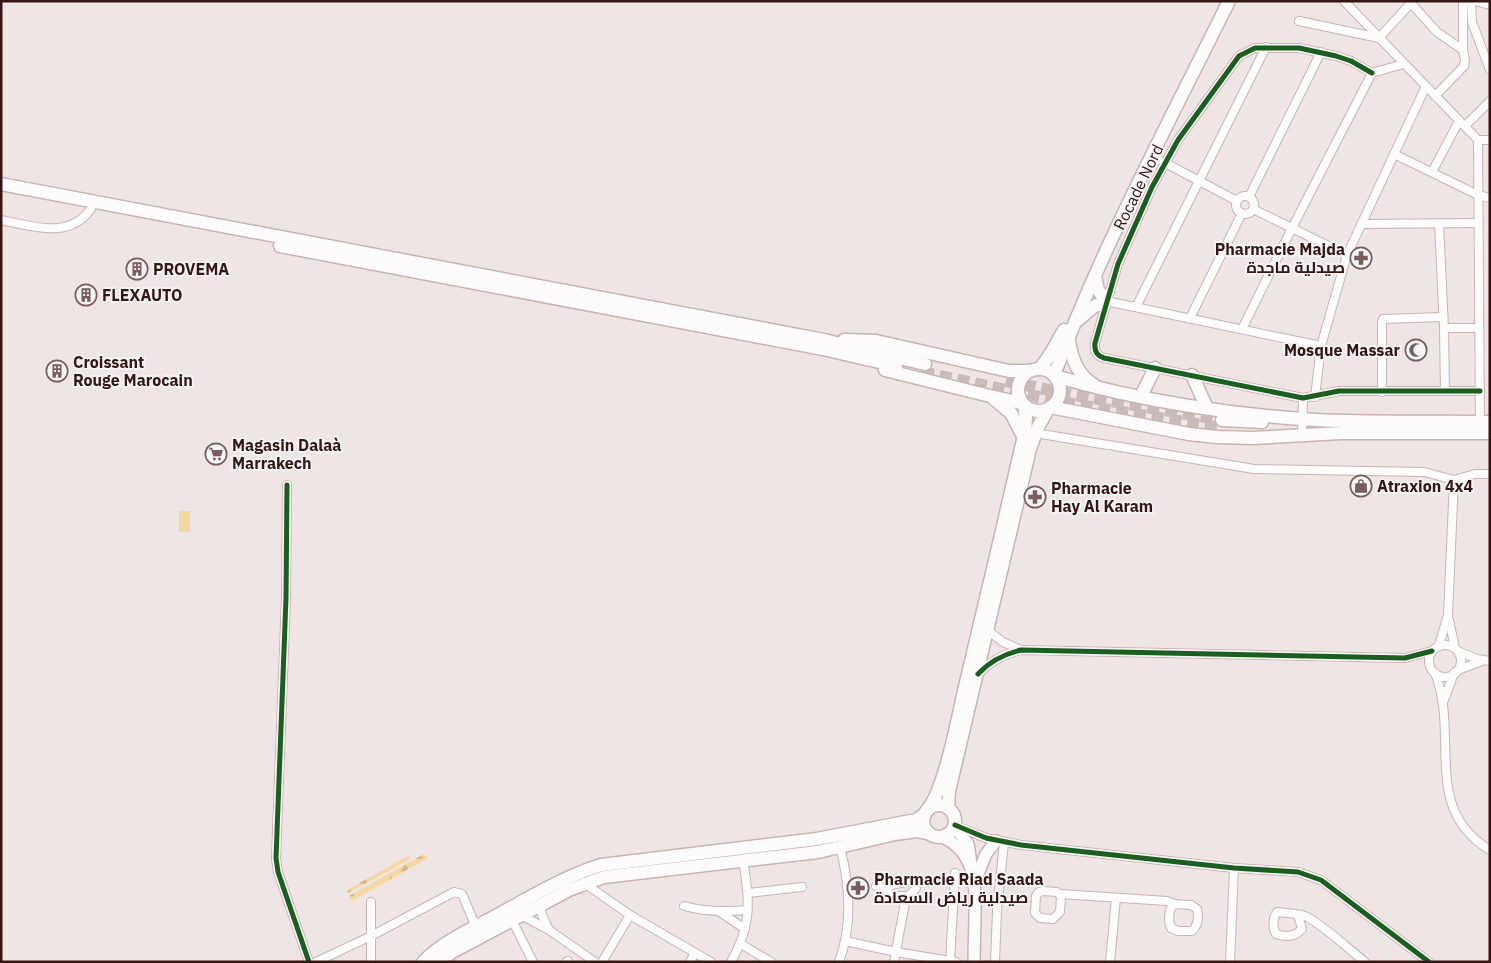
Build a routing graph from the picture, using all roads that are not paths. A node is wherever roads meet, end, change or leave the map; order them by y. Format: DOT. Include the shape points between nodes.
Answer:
graph roads {
  1 [pos="1222,1"];
  2 [pos="1229,1"];
  3 [pos="1344,1"];
  4 [pos="1463,1"];
  5 [pos="1471,1"];
  6 [pos="1475,1"];
  7 [pos="1410,2"];
  8 [pos="1490,6"];
  9 [pos="1300,21"];
  10 [pos="1379,38"];
  11 [pos="1266,47"];
  12 [pos="1463,50"];
  13 [pos="1321,52"];
  14 [pos="1403,64"];
  15 [pos="1490,70"];
  16 [pos="1372,73"];
  17 [pos="1426,86"];
  18 [pos="1435,96"];
  19 [pos="1490,101"];
  20 [pos="1462,123"];
  21 [pos="1478,140"];
  22 [pos="1490,140"];
  23 [pos="1394,154"];
  24 [pos="1152,156"];
  25 [pos="1165,163"];
  26 [pos="1432,172"];
  27 [pos="1199,181"];
  28 [pos="1,184"];
  29 [pos="1,192"];
  30 [pos="1478,195"];
  31 [pos="1249,197"];
  32 [pos="1490,198"];
  33 [pos="1238,201"];
  34 [pos="91,209"];
  35 [pos="1253,209"];
  36 [pos="1242,213"];
  37 [pos="1,220"];
  38 [pos="1439,223"];
  39 [pos="1478,223"];
  40 [pos="1361,224"];
  41 [pos="1292,228"];
  42 [pos="1347,255"];
  43 [pos="1095,276"];
  44 [pos="1106,301"];
  45 [pos="1136,308"];
  46 [pos="1444,317"];
  47 [pos="1190,318"];
  48 [pos="1074,324"];
  49 [pos="1444,328"];
  50 [pos="1479,328"];
  51 [pos="1242,329"];
  52 [pos="1069,338"];
  53 [pos="824,345"];
  54 [pos="1321,346"];
  55 [pos="924,368"];
  56 [pos="1155,368"];
  57 [pos="1035,370"];
  58 [pos="1192,375"];
  59 [pos="1054,376"];
  60 [pos="1096,386"];
  61 [pos="1444,391"];
  62 [pos="1382,392"];
  63 [pos="1480,393"];
  64 [pos="990,396"];
  65 [pos="1141,396"];
  66 [pos="1490,396"];
  67 [pos="1315,397"];
  68 [pos="1303,398"];
  69 [pos="1022,404"];
  70 [pos="1049,408"];
  71 [pos="1207,408"];
  72 [pos="1302,419"];
  73 [pos="1485,428"];
  74 [pos="1302,435"];
  75 [pos="1030,436"];
  76 [pos="1490,474"];
  77 [pos="1454,480"];
  78 [pos="287,485"];
  79 [pos="1448,615"];
  80 [pos="987,630"];
  81 [pos="1439,646"];
  82 [pos="1021,650"];
  83 [pos="1456,650"];
  84 [pos="1432,651"];
  85 [pos="1405,658"];
  86 [pos="1487,661"];
  87 [pos="1433,671"];
  88 [pos="1456,671"];
  89 [pos="978,674"];
  90 [pos="1444,702"];
  91 [pos="948,808"];
  92 [pos="926,812"];
  93 [pos="954,825"];
  94 [pos="928,833"];
  95 [pos="942,837"];
  96 [pos="1000,842"];
  97 [pos="840,847"];
  98 [pos="1490,850"];
  99 [pos="743,860"];
  100 [pos="971,865"];
  101 [pos="1234,868"];
  102 [pos="955,874"];
  103 [pos="975,881"];
  104 [pos="584,883"];
  105 [pos="876,886"];
  106 [pos="802,887"];
  107 [pos="887,889"];
  108 [pos="748,892"];
  109 [pos="1060,894"];
  110 [pos="906,896"];
  111 [pos="1116,898"];
  112 [pos="371,902"];
  113 [pos="1175,904"];
  114 [pos="540,905"];
  115 [pos="684,906"];
  116 [pos="748,910"];
  117 [pos="720,912"];
  118 [pos="1298,914"];
  119 [pos="630,915"];
  120 [pos="516,918"];
  121 [pos="476,927"];
  122 [pos="745,929"];
  123 [pos="549,930"];
  124 [pos="371,936"];
  125 [pos="846,941"];
  126 [pos="741,944"];
  127 [pos="695,952"];
  128 [pos="896,952"];
  129 [pos="950,961"];
  130 [pos="309,962"];
  131 [pos="316,962"];
  132 [pos="371,962"];
  133 [pos="423,962"];
  134 [pos="439,962"];
  135 [pos="533,962"];
  136 [pos="595,962"];
  137 [pos="602,962"];
  138 [pos="690,962"];
  139 [pos="711,962"];
  140 [pos="731,962"];
  141 [pos="770,962"];
  142 [pos="839,962"];
  143 [pos="894,962"];
  144 [pos="956,962"];
  145 [pos="974,962"];
  146 [pos="994,962"];
  147 [pos="1110,962"];
  148 [pos="1230,962"];
  149 [pos="1365,962"];
  150 [pos="1429,962"];
  1 -- 57 [label="highway, Rocade Nord" via="1062,335"];
  2 -- 24 [label="highway, Rocade Nord"];
  3 -- 10 [label="street"];
  4 -- 12 [label="street"];
  5 -- 15 [label="street" via="1472,22"];
  6 -- 8 [label="street"];
  7 -- 10 [label="street"];
  7 -- 12 [label="street" via="1438,32"];
  9 -- 10 [label="street"];
  10 -- 14 [label="street"];
  11 -- 13 [label="street"];
  11 -- 25 [label="street" via="1249,50 1239,56 1193,118"];
  11 -- 27 [label="street"];
  12 -- 18 [label="street" via="1464,66"];
  13 -- 16 [label="street" via="1351,61"];
  13 -- 31 [label="street"];
  14 -- 16 [label="street"];
  14 -- 17 [label="street"];
  16 -- 41 [label="street"];
  17 -- 18 [label="street"];
  17 -- 23 [label="street"];
  18 -- 20 [label="street"];
  19 -- 20 [label="street"];
  20 -- 21 [label="street"];
  20 -- 26 [label="street"];
  21 -- 22 [label="street"];
  21 -- 30 [label="street"];
  23 -- 26 [label="street"];
  23 -- 40 [label="street"];
  24 -- 25 [label="street"];
  24 -- 43 [label="highway, Rocade Nord"];
  25 -- 27 [label="street"];
  25 -- 44 [label="street" via="1126,242"];
  26 -- 30 [label="street"];
  27 -- 33 [label="street"];
  27 -- 45 [label="street"];
  28 -- 53 [label="highway"];
  29 -- 34 [label="highway"];
  30 -- 32 [label="street"];
  30 -- 39 [label="street"];
  31 -- 33 [label="street" via="1244,196"];
  31 -- 35 [label="street" via="1253,201"];
  33 -- 36 [label="street" via="1236,206"];
  34 -- 37 [label="street" via="83,220 59,229"];
  34 -- 53 [label="highway"];
  35 -- 36 [label="street" via="1247,214"];
  35 -- 41 [label="street"];
  36 -- 47 [label="street"];
  38 -- 39 [label="street"];
  38 -- 40 [label="street"];
  38 -- 46 [label="street"];
  39 -- 50 [label="street"];
  40 -- 42 [label="street"];
  41 -- 42 [label="street"];
  41 -- 51 [label="street"];
  42 -- 54 [label="street"];
  43 -- 44 [label="highway" via="1098,290"];
  43 -- 48 [label="highway, Rocade Nord"];
  44 -- 45 [label="street"];
  44 -- 48 [label="highway" via="1093,307"];
  44 -- 56 [label="street" via="1095,343 1097,354"];
  45 -- 47 [label="street"];
  46 -- 49 [label="street"];
  46 -- 62 [label="street" via="1383,319"];
  47 -- 51 [label="street"];
  48 -- 52 [label="highway, Rocade Nord"];
  49 -- 50 [label="street"];
  49 -- 61 [label="street"];
  50 -- 63 [label="street"];
  51 -- 54 [label="street"];
  52 -- 59 [label="highway, Rocade Nord"];
  52 -- 60 [label="highway" via="1076,367"];
  53 -- 55 [label="highway"];
  53 -- 57 [label="highway" via="876,341 1003,370"];
  53 -- 64 [label="highway" via="866,365"];
  54 -- 67 [label="street"];
  56 -- 58 [label="street"];
  56 -- 65 [label="highway"];
  57 -- 59 [label="highway"];
  57 -- 69 [label="highway" via="1022,377 1018,386"];
  58 -- 68 [label="street"];
  58 -- 71 [label="highway"];
  59 -- 60 [label="highway"];
  59 -- 70 [label="highway" via="1060,393 1056,403"];
  60 -- 65 [label="highway"];
  61 -- 62 [label="street"];
  61 -- 63 [label="street"];
  62 -- 67 [label="street" via="1339,391"];
  63 -- 66 [label="street"];
  63 -- 73 [label="street"];
  64 -- 69 [label="highway"];
  64 -- 75 [label="highway" via="1011,413"];
  65 -- 71 [label="highway"];
  67 -- 68 [label="street"];
  68 -- 72 [label="street"];
  69 -- 70 [label="highway" via="1038,411"];
  69 -- 75 [label="highway"];
  70 -- 74 [label="highway" via="1203,436 1253,438"];
  70 -- 75 [label="highway"];
  71 -- 72 [label="highway"];
  72 -- 73 [label="highway"];
  72 -- 74 [label="street"];
  72 -- 74 [label="highway" via="1221,424"];
  73 -- 74 [label="highway"];
  75 -- 77 [label="street" via="1254,469 1424,472"];
  75 -- 80 [label="highway"];
  75 -- 92 [label="highway" via="952,742 932,806"];
  76 -- 77 [label="street"];
  77 -- 79 [label="street"];
  78 -- 130 [label="street" via="276,858"];
  79 -- 81 [label="street"];
  79 -- 83 [label="street"];
  80 -- 82 [label="street"];
  80 -- 89 [label="highway"];
  81 -- 83 [label="street" via="1447,645"];
  81 -- 84 [label="street"];
  82 -- 85 [label="street"];
  82 -- 89 [label="street" via="988,664"];
  83 -- 86 [label="street"];
  83 -- 88 [label="street" via="1460,660"];
  84 -- 85 [label="street"];
  84 -- 87 [label="street" via="1429,659"];
  85 -- 87 [label="street"];
  86 -- 88 [label="street"];
  87 -- 88 [label="street" via="1444,676"];
  87 -- 90 [label="street"];
  88 -- 90 [label="street"];
  89 -- 91 [label="highway" via="949,791"];
  90 -- 98 [label="street" via="1446,779 1453,810 1475,841"];
  91 -- 92 [label="highway" via="937,805"];
  91 -- 93 [label="highway" via="954,816"];
  92 -- 94 [label="highway" via="923,824"];
  92 -- 121 [label="highway" via="916,820 817,839 601,865 555,883"];
  93 -- 95 [label="highway" via="950,833"];
  93 -- 96 [label="street"];
  93 -- 100 [label="main road" via="968,844"];
  94 -- 95 [label="highway"];
  94 -- 97 [label="highway" via="895,834"];
  95 -- 100 [label="main road" via="954,844"];
  96 -- 101 [label="street"];
  96 -- 103 [label="main road" via="986,854"];
  96 -- 146 [label="street"];
  97 -- 99 [label="highway"];
  97 -- 125 [label="street" via="849,893"];
  99 -- 104 [label="highway" via="617,874"];
  99 -- 108 [label="street"];
  100 -- 103 [label="main road"];
  101 -- 148 [label="street"];
  101 -- 150 [label="street" via="1298,872 1321,880"];
  102 -- 129 [label="street"];
  103 -- 145 [label="main road"];
  104 -- 114 [label="highway"];
  104 -- 119 [label="street"];
  105 -- 107 [label="street"];
  106 -- 108 [label="street"];
  107 -- 110 [label="street" via="890,896"];
  107 -- 110 [label="street" via="891,885 914,882 915,890"];
  108 -- 116 [label="street"];
  109 -- 111 [label="street"];
  110 -- 128 [label="street"];
  111 -- 113 [label="street"];
  111 -- 147 [label="street"];
  112 -- 124 [label="street"];
  113 -- 113 [label="street" via="1171,908 1171,928 1192,931 1196,926 1197,909 1192,905"];
  114 -- 120 [label="highway"];
  114 -- 123 [label="street"];
  115 -- 117 [label="street"];
  116 -- 117 [label="street"];
  116 -- 122 [label="street"];
  117 -- 122 [label="street"];
  118 -- 149 [label="street" via="1310,919"];
  119 -- 127 [label="street"];
  119 -- 137 [label="street"];
  120 -- 123 [label="street"];
  120 -- 134 [label="highway"];
  120 -- 135 [label="street"];
  121 -- 124 [label="street" via="462,894 454,892"];
  121 -- 133 [label="highway" via="446,943"];
  122 -- 126 [label="street"];
  123 -- 136 [label="street"];
  124 -- 131 [label="street"];
  124 -- 132 [label="street"];
  125 -- 128 [label="street"];
  125 -- 142 [label="street"];
  126 -- 140 [label="street"];
  126 -- 141 [label="street"];
  127 -- 138 [label="street"];
  127 -- 139 [label="street"];
  128 -- 129 [label="street"];
  128 -- 143 [label="street"];
  129 -- 144 [label="street"];
}
